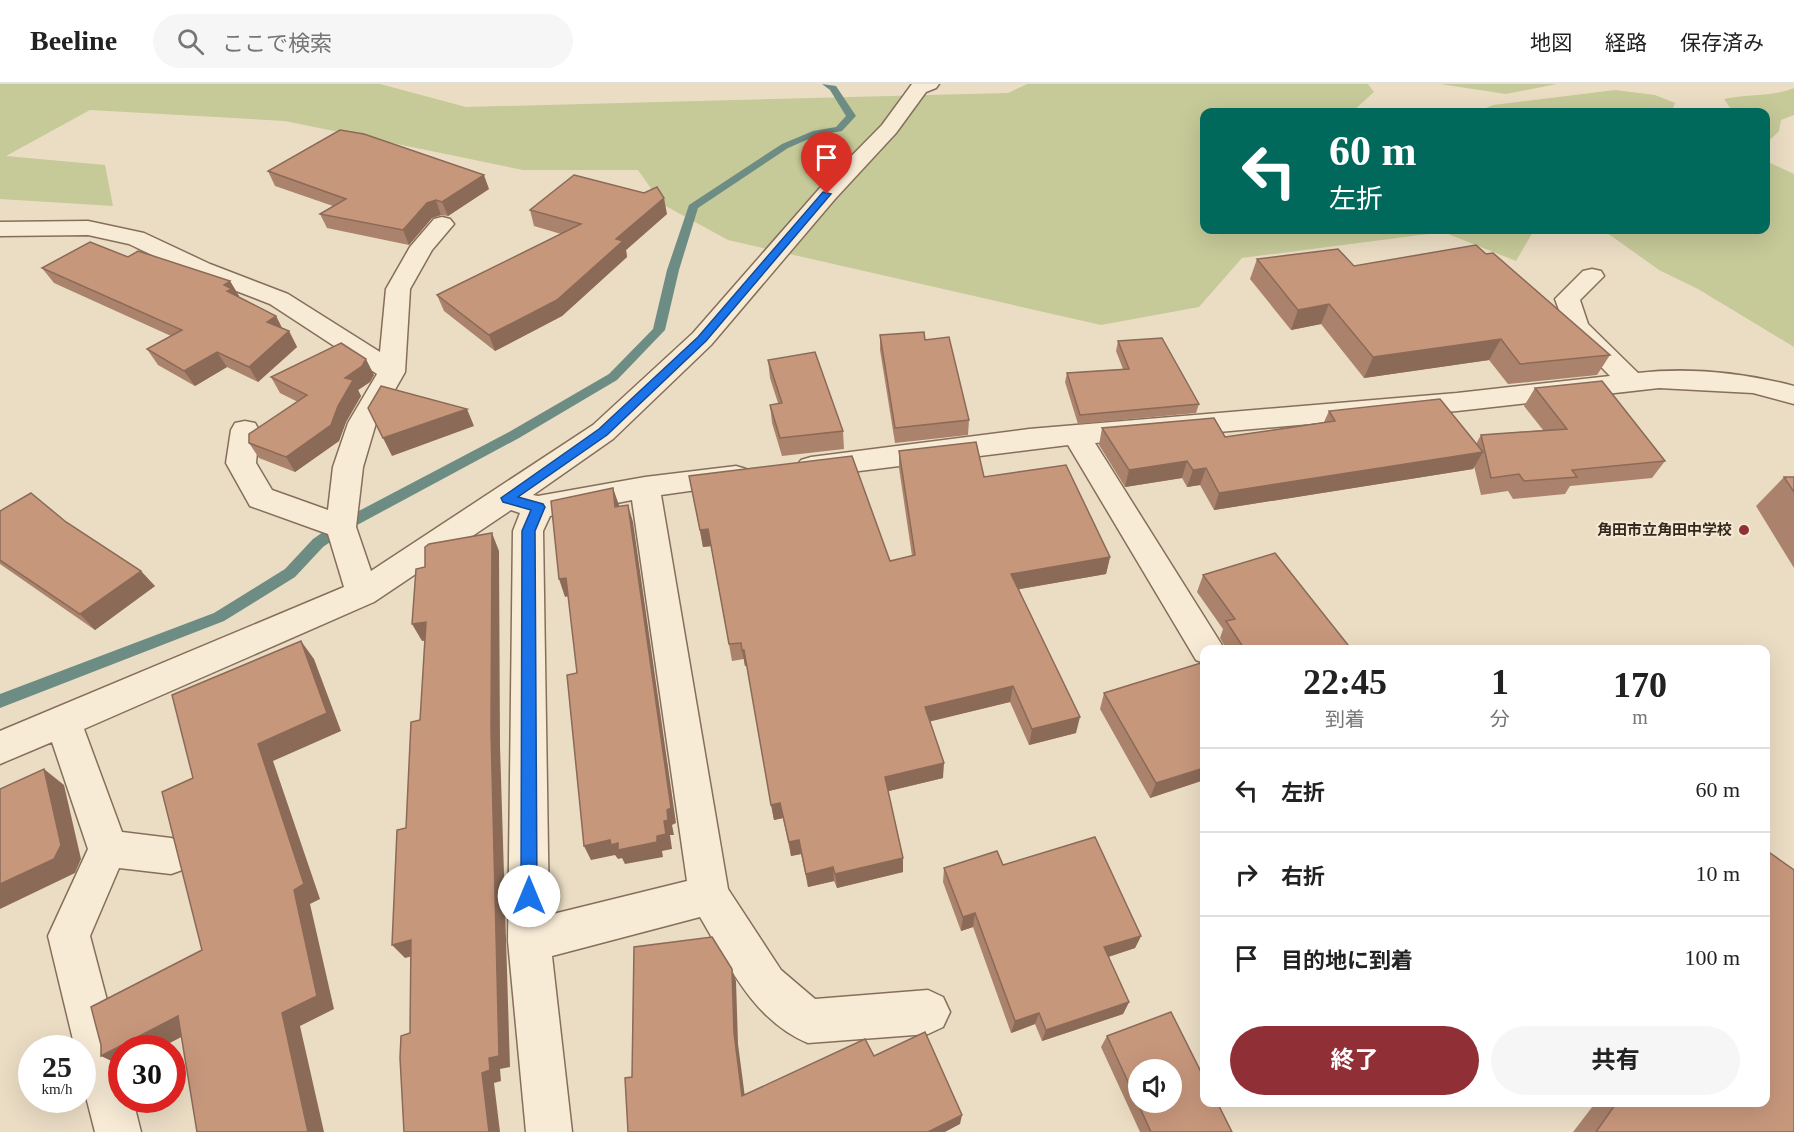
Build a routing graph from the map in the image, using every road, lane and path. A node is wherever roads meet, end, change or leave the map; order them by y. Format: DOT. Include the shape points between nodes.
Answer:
graph roads {
  1 [pos="929,84"];
  2 [pos="442,224"];
  3 [pos="0,228"];
  4 [pos="1592,276"];
  5 [pos="392,372"];
  6 [pos="1632,382"];
  7 [pos="1794,395"];
  8 [pos="244,430"];
  9 [pos="1076,435"];
  10 [pos="645,487"];
  11 [pos="523,503"];
  12 [pos="341,527"];
  13 [pos="362,592"];
  14 [pos="1205,645"];
  15 [pos="63,722"];
  16 [pos="0,748"];
  17 [pos="108,849"];
  18 [pos="171,856"];
  19 [pos="709,895"];
  20 [pos="529,941"];
  21 [pos="928,1012"];
  22 [pos="118,1132"];
  23 [pos="549,1132"];
  1 -- 11 [label="street" via="919,88 889,129 827,194 702,339"];
  2 -- 5 [label="street" via="422,247 398,289"];
  3 -- 5 [label="street" via="88,228 135,238 279,299"];
  4 -- 6 [label="street" via="1567,298 1575,327"];
  5 -- 12 [label="street" via="362,423 348,467"];
  6 -- 7 [label="street" via="1659,379 1753,384"];
  6 -- 9 [label="street" via="1457,402"];
  8 -- 12 [label="street" via="241,463 261,498"];
  9 -- 10 [label="street"];
  9 -- 14 [label="street"];
  10 -- 11 [label="street"];
  10 -- 19 [label="street"];
  11 -- 13 [label="street"];
  11 -- 20 [label="street" via="528,531"];
  12 -- 13 [label="street"];
  13 -- 15 [label="street"];
  15 -- 16 [label="street"];
  15 -- 17 [label="street"];
  17 -- 18 [label="street"];
  17 -- 22 [label="street" via="69,936"];
  19 -- 20 [label="street"];
  19 -- 21 [label="street" via="766,985 808,1021"];
  20 -- 23 [label="street"];
}
